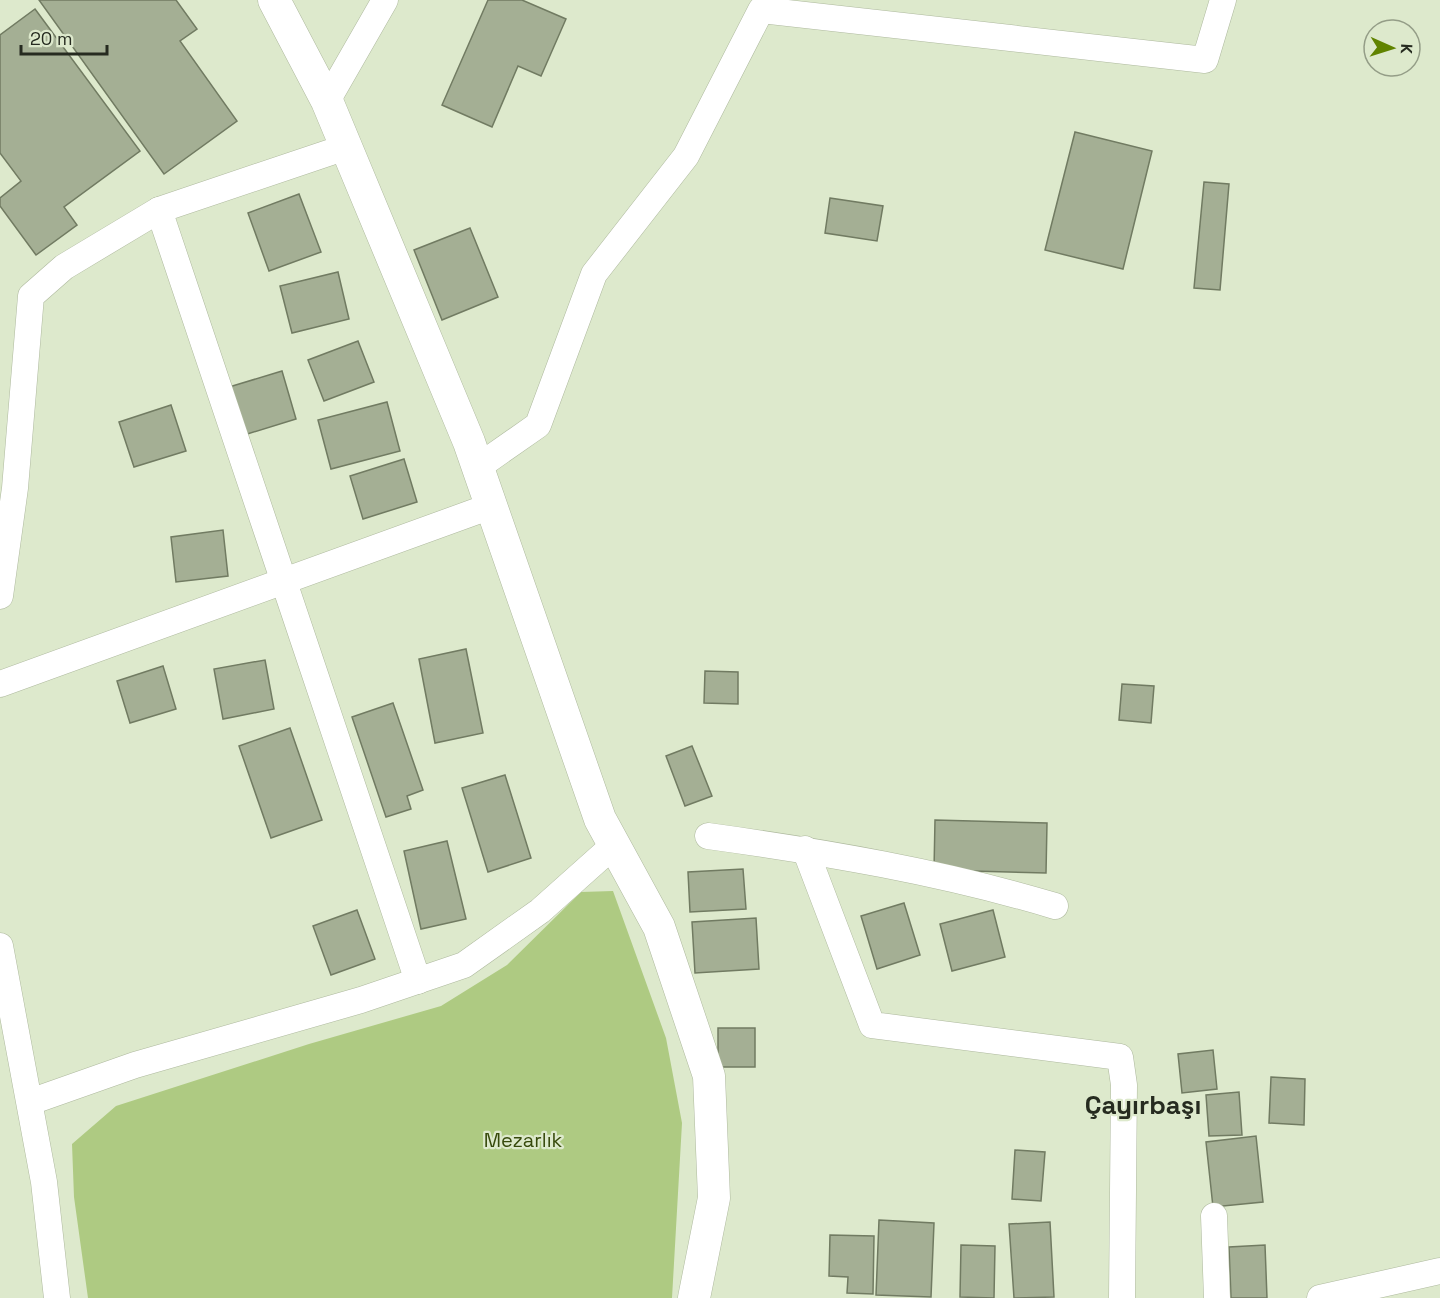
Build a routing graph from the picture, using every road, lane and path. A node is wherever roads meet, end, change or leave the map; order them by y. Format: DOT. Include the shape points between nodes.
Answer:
graph roads {
  1 [pos="274,0"];
  2 [pos="385,0"];
  3 [pos="1223,0"];
  4 [pos="761,5"];
  5 [pos="327,101"];
  6 [pos="346,147"];
  7 [pos="159,210"];
  8 [pos="477,467"];
  9 [pos="491,506"];
  10 [pos="283,583"];
  11 [pos="0,596"];
  12 [pos="0,684"];
  13 [pos="708,836"];
  14 [pos="614,845"];
  15 [pos="805,849"];
  16 [pos="1055,906"];
  17 [pos="0,946"];
  18 [pos="418,981"];
  19 [pos="30,1102"];
  20 [pos="1214,1216"];
  21 [pos="1440,1271"];
  22 [pos="701,1297"];
  23 [pos="57,1298"];
  24 [pos="1122,1298"];
  25 [pos="1217,1298"];
  26 [pos="1320,1298"];
  1 -- 5 [label="street"];
  2 -- 5 [label="street"];
  3 -- 4 [label="street" via="1205,60"];
  4 -- 8 [label="street" via="686,156 594,274 538,425"];
  5 -- 6 [label="street"];
  6 -- 7 [label="street"];
  6 -- 8 [label="street"];
  7 -- 10 [label="street"];
  7 -- 11 [label="street" via="64,267 31,296 15,488"];
  8 -- 9 [label="street"];
  9 -- 10 [label="street"];
  9 -- 14 [label="street" via="600,819"];
  10 -- 12 [label="street"];
  10 -- 18 [label="street"];
  13 -- 15 [label="street"];
  14 -- 18 [label="street" via="540,911 464,965"];
  14 -- 22 [label="street" via="659,927 709,1076 714,1198"];
  15 -- 16 [label="street" via="1000,890"];
  15 -- 24 [label="street" via="872,1025 1120,1057 1124,1085"];
  17 -- 19 [label="street"];
  18 -- 19 [label="street" via="135,1065"];
  19 -- 23 [label="street"];
  20 -- 25 [label="street"];
  21 -- 26 [label="street"];
}
